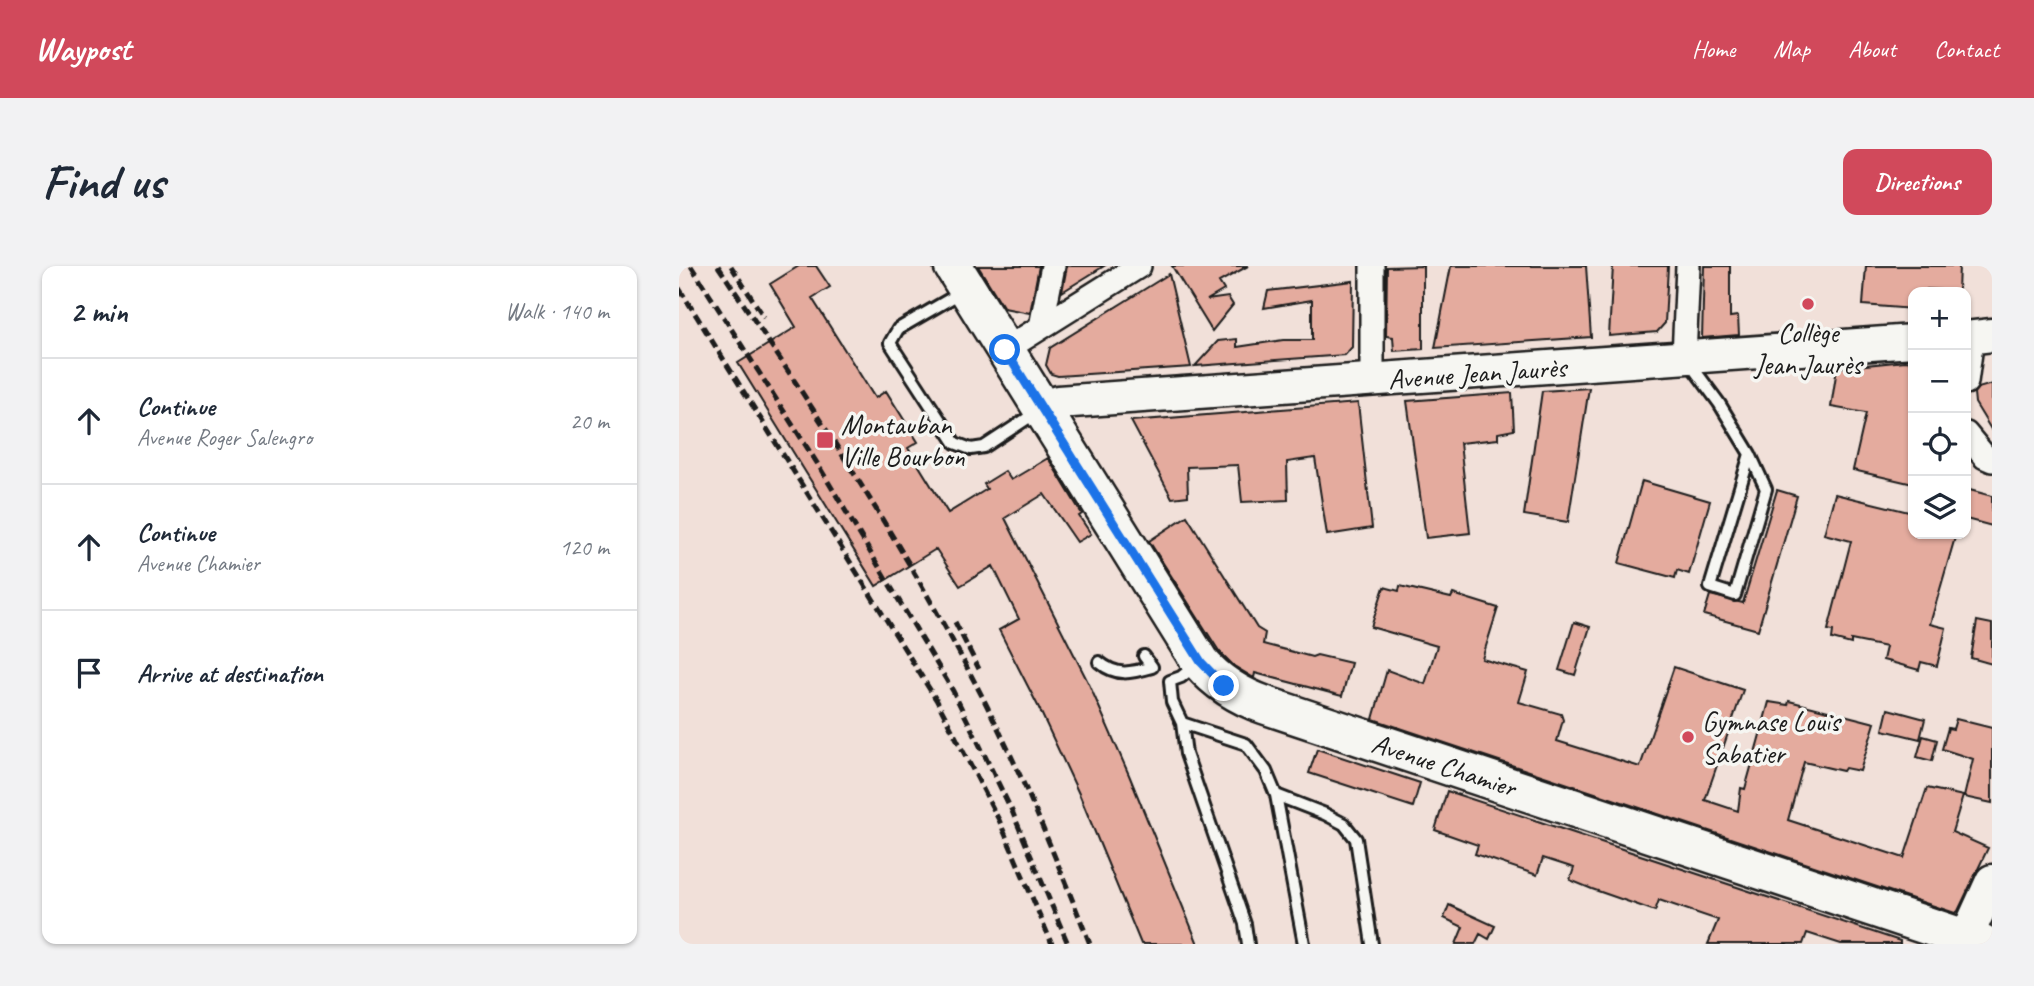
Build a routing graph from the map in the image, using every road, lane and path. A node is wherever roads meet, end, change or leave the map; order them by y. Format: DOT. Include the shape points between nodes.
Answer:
graph roads {
  1 [pos="1053,266"];
  2 [pos="1139,266"];
  3 [pos="1372,266"];
  4 [pos="1688,266"];
  5 [pos="960,277"];
  6 [pos="1041,327"];
  7 [pos="1976,337"];
  8 [pos="1908,341"];
  9 [pos="1005,350"];
  10 [pos="1684,356"];
  11 [pos="1971,360"];
  12 [pos="1372,381"];
  13 [pos="1042,409"];
  14 [pos="1971,440"];
  15 [pos="1750,454"];
  16 [pos="1992,460"];
  17 [pos="1738,494"];
  18 [pos="1763,499"];
  19 [pos="1144,656"];
  20 [pos="1201,662"];
  21 [pos="1099,663"];
  22 [pos="1152,667"];
  23 [pos="1170,681"];
  24 [pos="1182,723"];
  25 [pos="1276,795"];
  26 [pos="1992,881"];
  27 [pos="1970,942"];
  28 [pos="1248,944"];
  29 [pos="1304,944"];
  30 [pos="1372,944"];
  1 -- 6 [label="street"];
  2 -- 6 [label="street"];
  3 -- 12 [label="street"];
  4 -- 10 [label="street"];
  5 -- 9 [label="main road, Avenue Chamier"];
  5 -- 13 [label="lane" via="898,329 891,343 955,443 971,449 984,447"];
  6 -- 9 [label="street"];
  7 -- 11 [label="street"];
  8 -- 10 [label="street, Avenue Jean Jaurès"];
  9 -- 13 [label="main road, Avenue Chamier"];
  10 -- 12 [label="street, Avenue Jean Jaurès"];
  10 -- 15 [label="lane"];
  12 -- 13 [label="street, Avenue Jean Jaurès" via="1058,402"];
  13 -- 20 [label="main road, Avenue Chamier"];
  14 -- 16 [label="street"];
  15 -- 17 [label="lane"];
  15 -- 18 [label="lane" via="1766,489"];
  17 -- 18 [label="lane"];
  17 -- 18 [label="lane" via="1710,587 1735,595"];
  19 -- 22 [label="lane"];
  20 -- 23 [label="lane"];
  20 -- 27 [label="main road, Avenue Chamier" via="1224,686 1248,700"];
  21 -- 22 [label="lane" via="1123,674"];
  22 -- 23 [label="lane"];
  23 -- 24 [label="lane" via="1172,702"];
  24 -- 25 [label="lane" via="1246,744 1266,771"];
  24 -- 28 [label="lane" via="1186,754"];
  25 -- 29 [label="lane"];
  25 -- 30 [label="lane" via="1344,824 1356,839"];
  26 -- 27 [label="street"];
}
